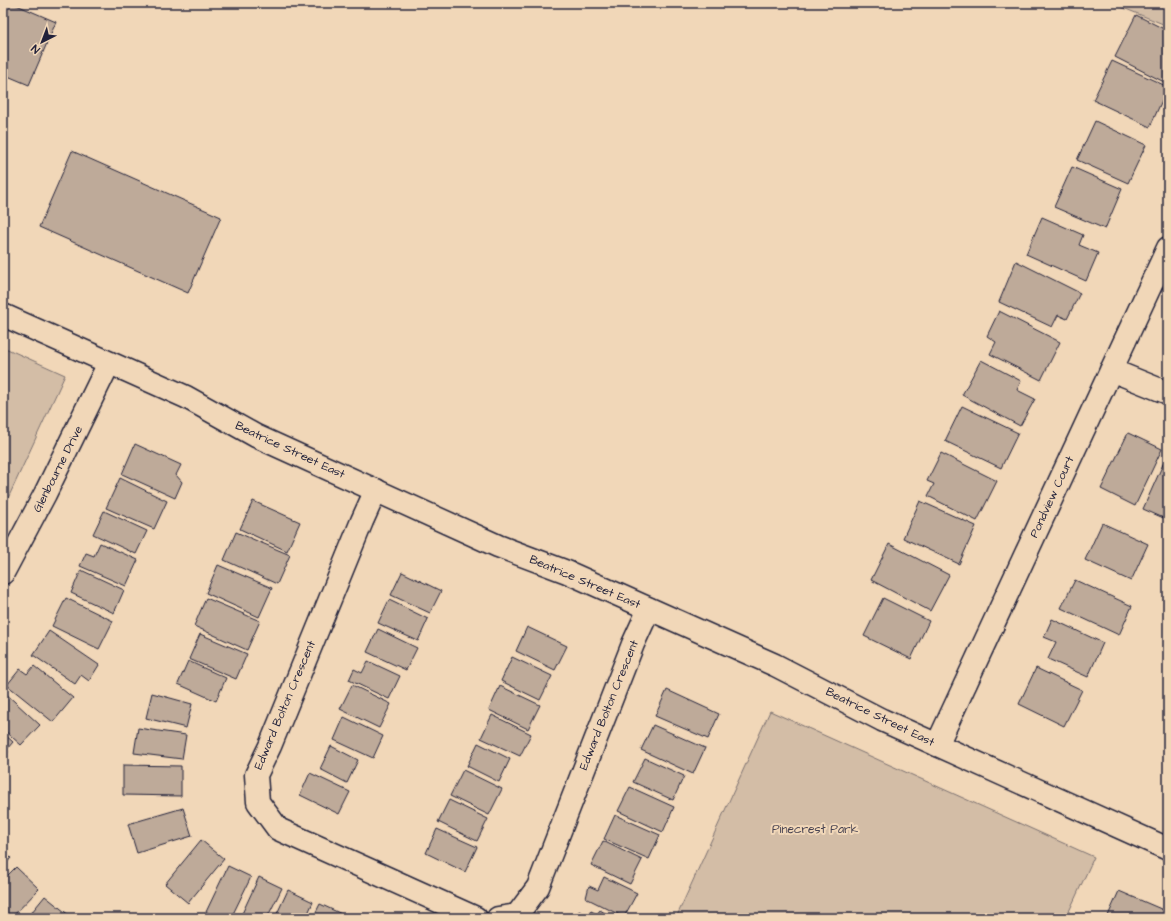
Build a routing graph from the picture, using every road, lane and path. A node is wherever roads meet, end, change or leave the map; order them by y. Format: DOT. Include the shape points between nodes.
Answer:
graph roads {
  1 [pos="1168,248"];
  2 [pos="3,315"];
  3 [pos="109,363"];
  4 [pos="1111,370"];
  5 [pos="1168,394"];
  6 [pos="376,490"];
  7 [pos="3,573"];
  8 [pos="649,609"];
  9 [pos="937,745"];
  10 [pos="1168,849"];
  11 [pos="476,918"];
  12 [pos="498,918"];
  1 -- 4 [label="street, Pondview Court"];
  2 -- 3 [label="street, Beatrice Street East"];
  3 -- 6 [label="street, Beatrice Street East" via="186,397 256,436"];
  3 -- 7 [label="street, Glenbourne Drive"];
  4 -- 5 [label="street"];
  4 -- 9 [label="street, Pondview Court"];
  6 -- 8 [label="street, Beatrice Street East" via="498,546 567,572"];
  6 -- 11 [label="street, Edward Bolton Crescent" via="256,775 258,802 278,829"];
  8 -- 9 [label="street, Beatrice Street East" via="775,665"];
  8 -- 12 [label="street, Edward Bolton Crescent" via="538,887 517,915"];
  9 -- 10 [label="street, Beatrice Street East"];
}
